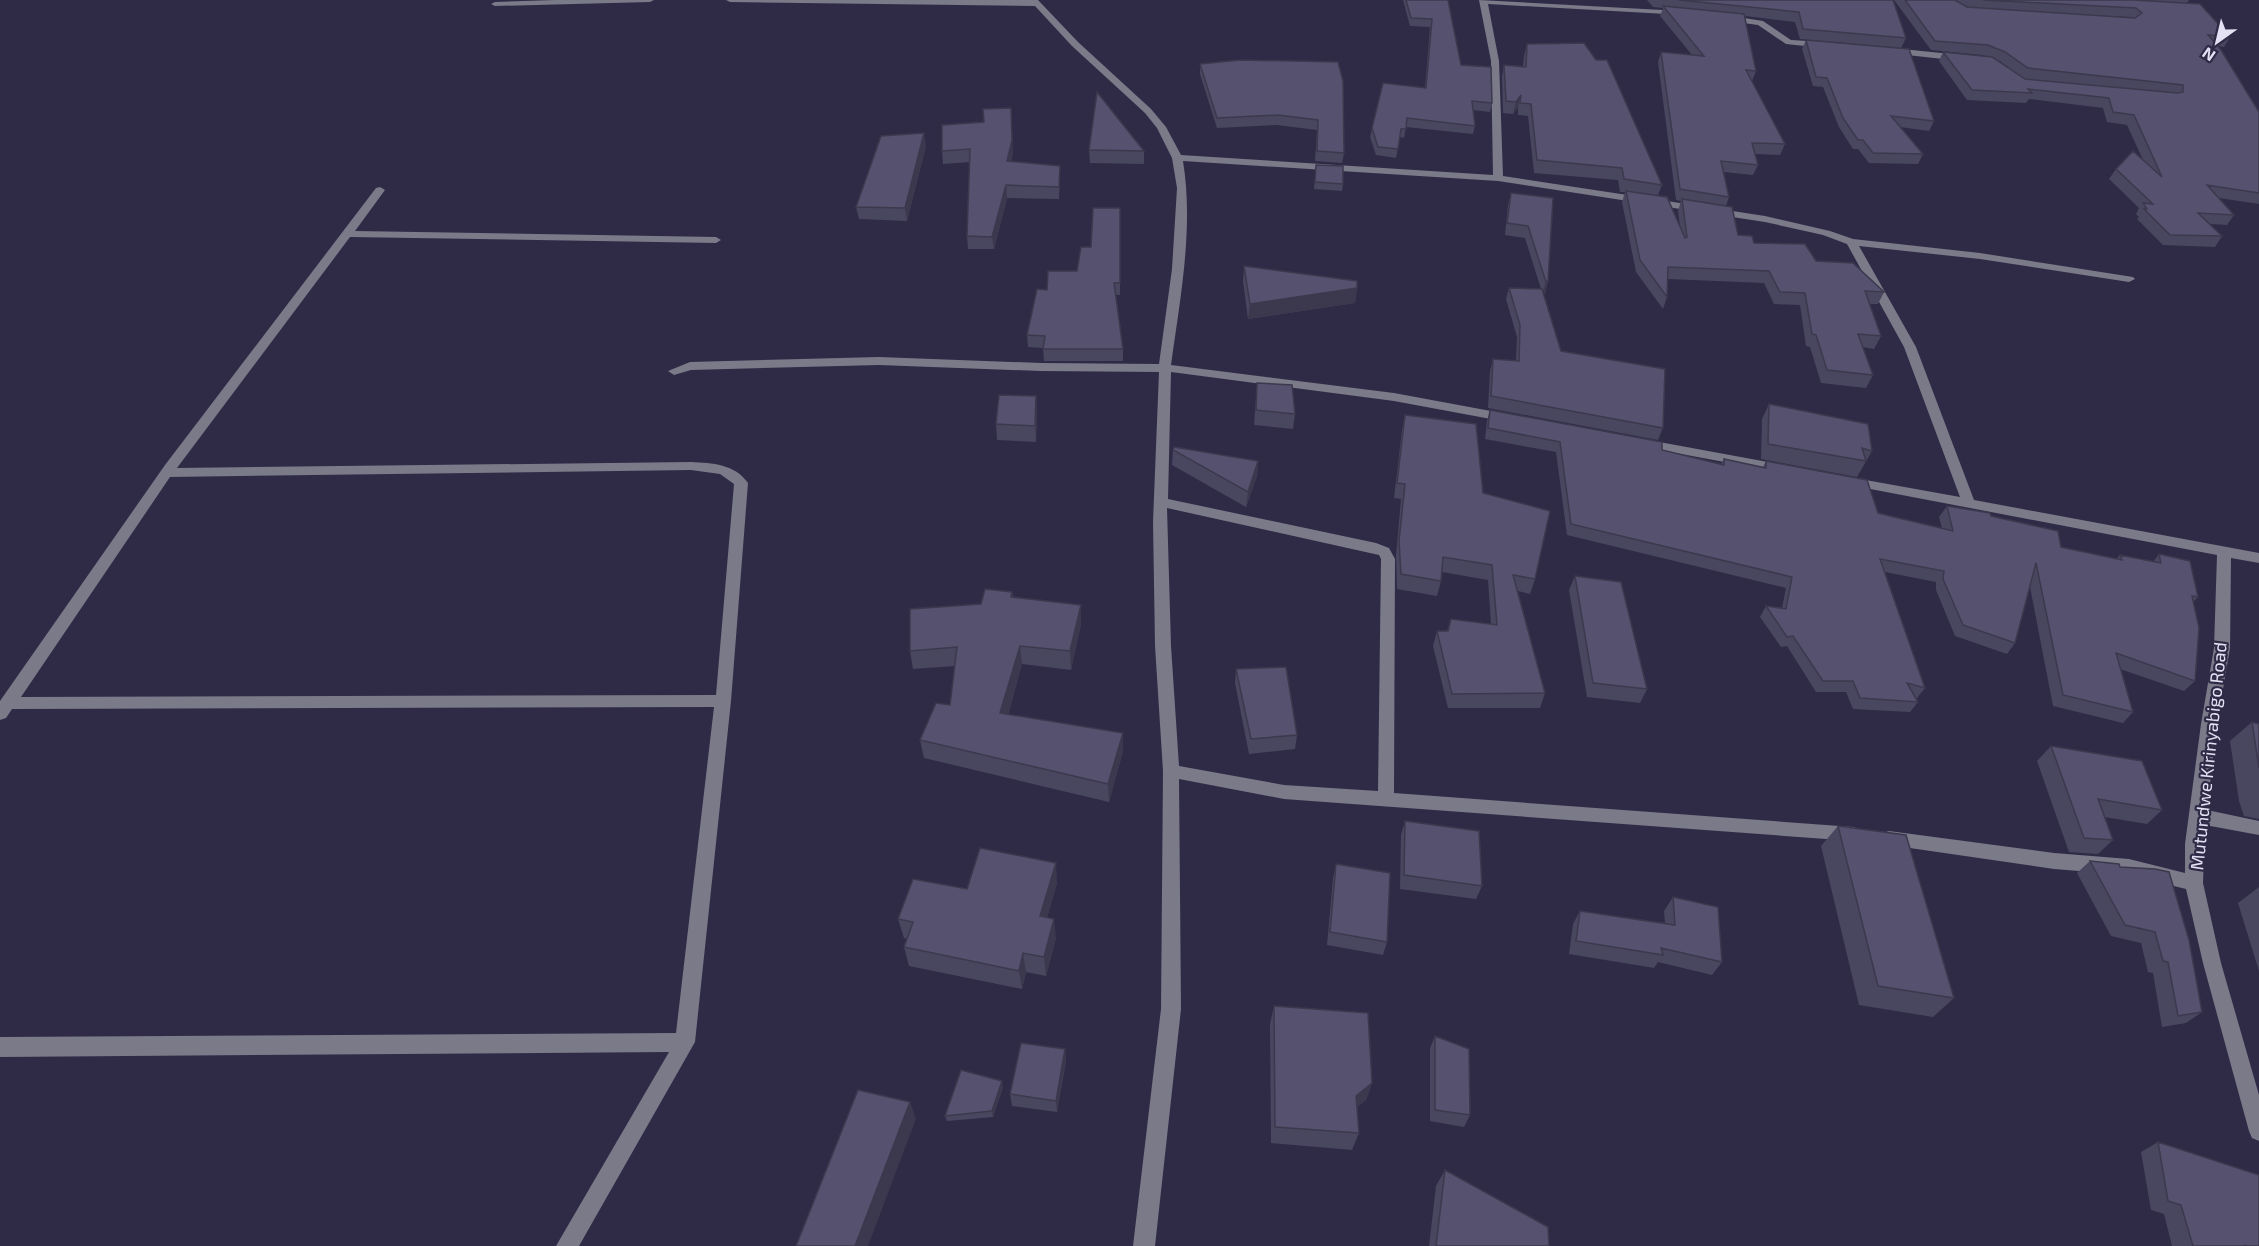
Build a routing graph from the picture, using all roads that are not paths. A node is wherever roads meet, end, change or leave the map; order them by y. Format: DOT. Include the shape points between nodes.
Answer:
graph roads {
  1 [pos="650,0"];
  2 [pos="730,0"];
  3 [pos="1483,1"];
  4 [pos="1035,2"];
  5 [pos="495,4"];
  6 [pos="1694,15"];
  7 [pos="1718,17"];
  8 [pos="1831,45"];
  9 [pos="1879,50"];
  10 [pos="1972,59"];
  11 [pos="1177,158"];
  12 [pos="1498,178"];
  13 [pos="380,190"];
  14 [pos="348,234"];
  15 [pos="716,240"];
  16 [pos="1851,242"];
  17 [pos="2129,279"];
  18 [pos="1165,368"];
  19 [pos="674,371"];
  20 [pos="1516,420"];
  21 [pos="1629,441"];
  22 [pos="1799,472"];
  23 [pos="167,473"];
  24 [pos="1833,478"];
  25 [pos="1160,502"];
  26 [pos="1969,504"];
  27 [pos="2224,552"];
  28 [pos="2259,558"];
  29 [pos="723,701"];
  30 [pos="4,709"];
  31 [pos="1171,771"];
  32 [pos="1386,799"];
  33 [pos="2198,816"];
  34 [pos="2259,828"];
  35 [pos="2194,883"];
  36 [pos="685,1042"];
  37 [pos="0,1047"];
  38 [pos="2259,1131"];
  39 [pos="567,1246"];
  40 [pos="1144,1246"];
  1 -- 5 [label="street"];
  2 -- 4 [label="street"];
  3 -- 6 [label="street"];
  3 -- 12 [label="street" via="1495,61"];
  4 -- 11 [label="street" via="1148,111"];
  7 -- 8 [label="street" via="1760,23 1789,42"];
  9 -- 10 [label="street"];
  11 -- 12 [label="street"];
  11 -- 18 [label="street" via="1182,188 1178,269"];
  12 -- 16 [label="street" via="1765,219"];
  13 -- 14 [label="street"];
  14 -- 15 [label="street"];
  14 -- 23 [label="street"];
  16 -- 17 [label="street" via="1980,255"];
  16 -- 26 [label="street" via="1911,346"];
  18 -- 19 [label="street" via="1041,368 879,361 690,366"];
  18 -- 20 [label="street" via="1394,398"];
  18 -- 25 [label="street"];
  21 -- 22 [label="street"];
  23 -- 29 [label="street" via="691,466 733,473 741,483"];
  23 -- 30 [label="street"];
  24 -- 26 [label="street"];
  25 -- 31 [label="street" via="1162,646"];
  25 -- 32 [label="street" via="1384,552 1388,559"];
  26 -- 27 [label="street"];
  27 -- 28 [label="street"];
  27 -- 33 [label="street, Mutundwe Kirinyabigo Road" via="2222,648"];
  29 -- 30 [label="street"];
  29 -- 36 [label="street"];
  31 -- 32 [label="street" via="1284,792"];
  31 -- 40 [label="street" via="1171,1009"];
  32 -- 35 [label="street" via="1872,836 2054,861 2129,867"];
  33 -- 34 [label="street"];
  33 -- 35 [label="street, Mutundwe Kirinyabigo Road"];
  35 -- 38 [label="street, Mutundwe Kirinyabigo Road" via="2211,963"];
  36 -- 37 [label="street"];
  36 -- 39 [label="street"];
}
